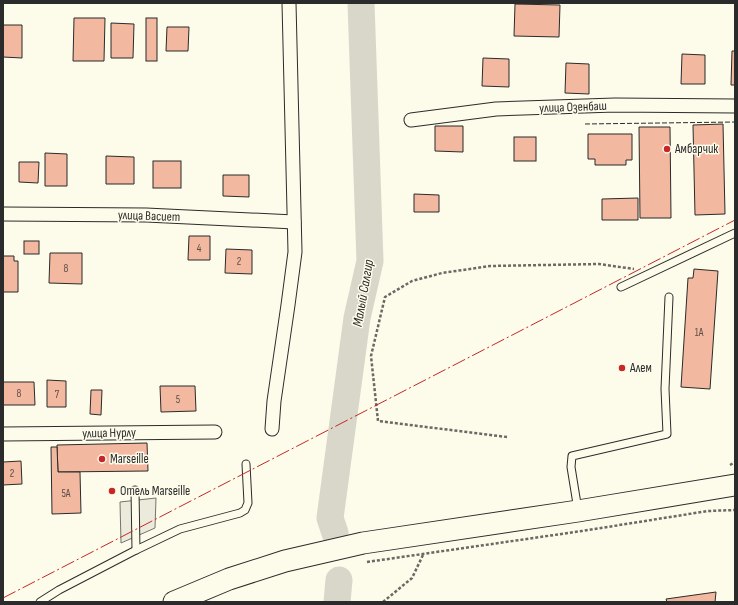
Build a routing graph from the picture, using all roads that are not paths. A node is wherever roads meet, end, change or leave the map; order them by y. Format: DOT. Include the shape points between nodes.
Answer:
graph roads {
  1 [pos="289,3"];
  2 [pos="735,106"];
  3 [pos="411,120"];
  4 [pos="3,214"];
  5 [pos="294,222"];
  6 [pos="735,233"];
  7 [pos="621,287"];
  8 [pos="670,297"];
  9 [pos="272,429"];
  10 [pos="215,432"];
  11 [pos="3,434"];
  12 [pos="246,464"];
  13 [pos="735,485"];
  14 [pos="135,490"];
  15 [pos="578,511"];
  16 [pos="136,550"];
  17 [pos="40,602"];
  18 [pos="174,602"];
  1 -- 5 [label="street"];
  2 -- 3 [label="street, улица Озенбаш" via="614,105 496,109"];
  4 -- 5 [label="street, улица Васиет" via="146,215"];
  5 -- 9 [label="street" via="295,252"];
  6 -- 7 [label="lane"];
  8 -- 15 [label="lane" via="665,389 668,434 572,456 571,467"];
  10 -- 11 [label="street, улица Нурлу"];
  12 -- 16 [label="lane" via="248,503 245,510 180,529"];
  13 -- 15 [label="main road"];
  14 -- 16 [label="lane"];
  15 -- 18 [label="main road" via="363,543 285,561 229,578"];
  16 -- 17 [label="lane"];
}
